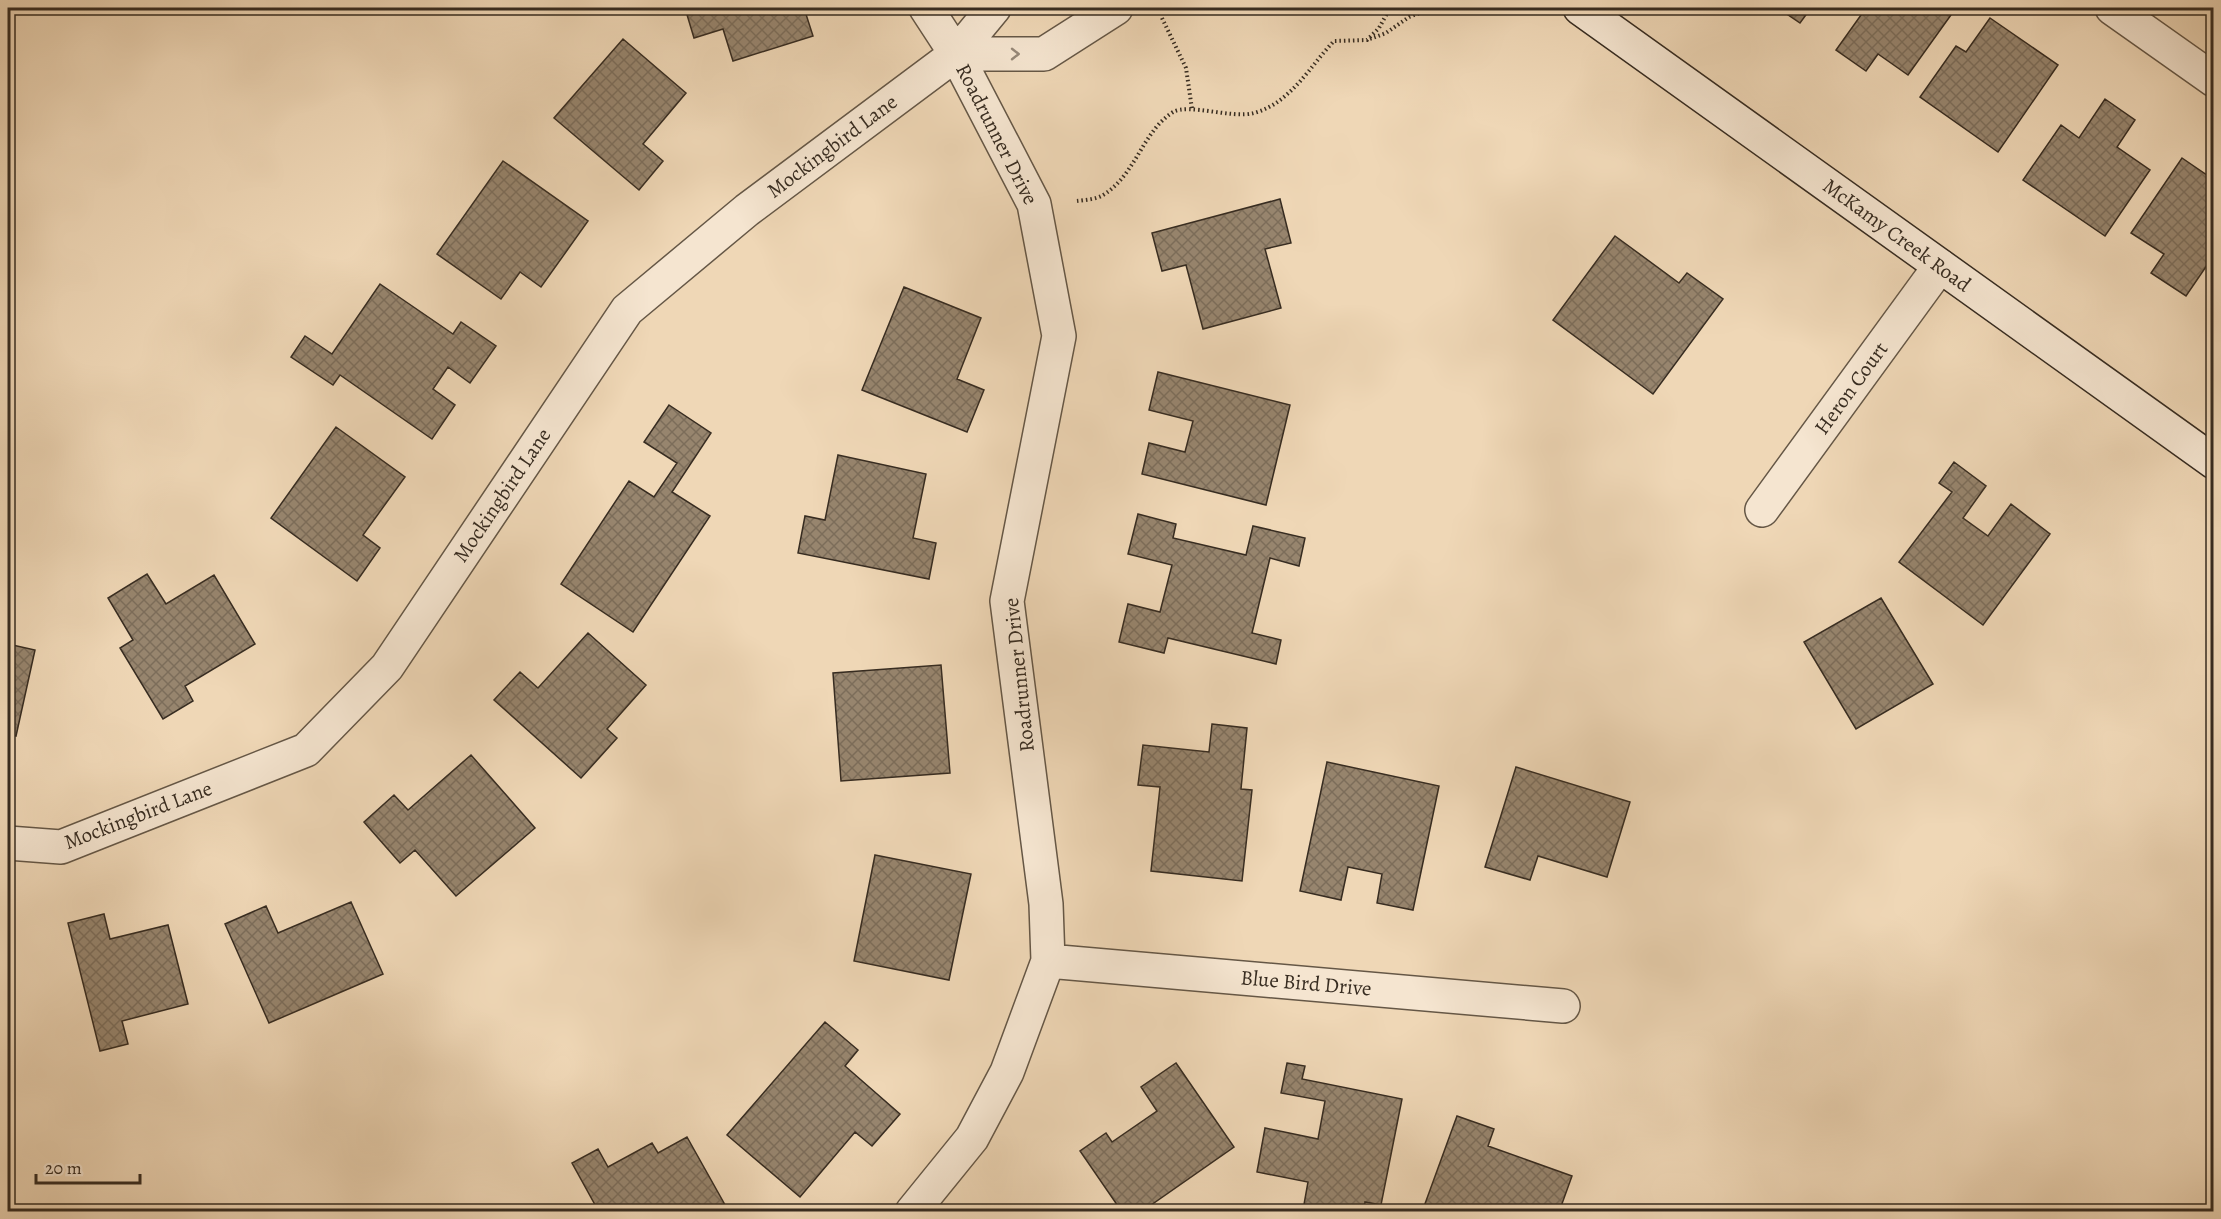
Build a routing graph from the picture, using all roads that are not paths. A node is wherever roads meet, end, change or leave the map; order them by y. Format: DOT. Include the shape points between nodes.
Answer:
graph roads {
  1 [pos="926,8"];
  2 [pos="994,8"];
  3 [pos="1116,8"];
  4 [pos="1580,8"];
  5 [pos="2112,8"];
  6 [pos="956,54"];
  7 [pos="2214,80"];
  8 [pos="1940,266"];
  9 [pos="2214,462"];
  10 [pos="1762,510"];
  11 [pos="8,843"];
  12 [pos="1048,961"];
  13 [pos="1563,1006"];
  14 [pos="912,1212"];
  1 -- 6 [label="street, Roadrunner Drive"];
  2 -- 6 [label="street, Mockingbird Lane"];
  6 -- 3 [label="street, one-way" via="1044,54"];
  4 -- 8 [label="street, McKamy Creek Road"];
  5 -- 7 [label="street"];
  6 -- 11 [label="street, Mockingbird Lane" via="747,210 627,310 387,667 306,750 61,847"];
  6 -- 12 [label="street, Roadrunner Drive" via="1034,204 1059,336 1007,601 1046,904"];
  8 -- 9 [label="street, McKamy Creek Road"];
  8 -- 10 [label="street, Heron Court"];
  12 -- 13 [label="street, Blue Bird Drive"];
  12 -- 14 [label="street, Roadrunner Drive" via="1007,1072 972,1138"];
}
